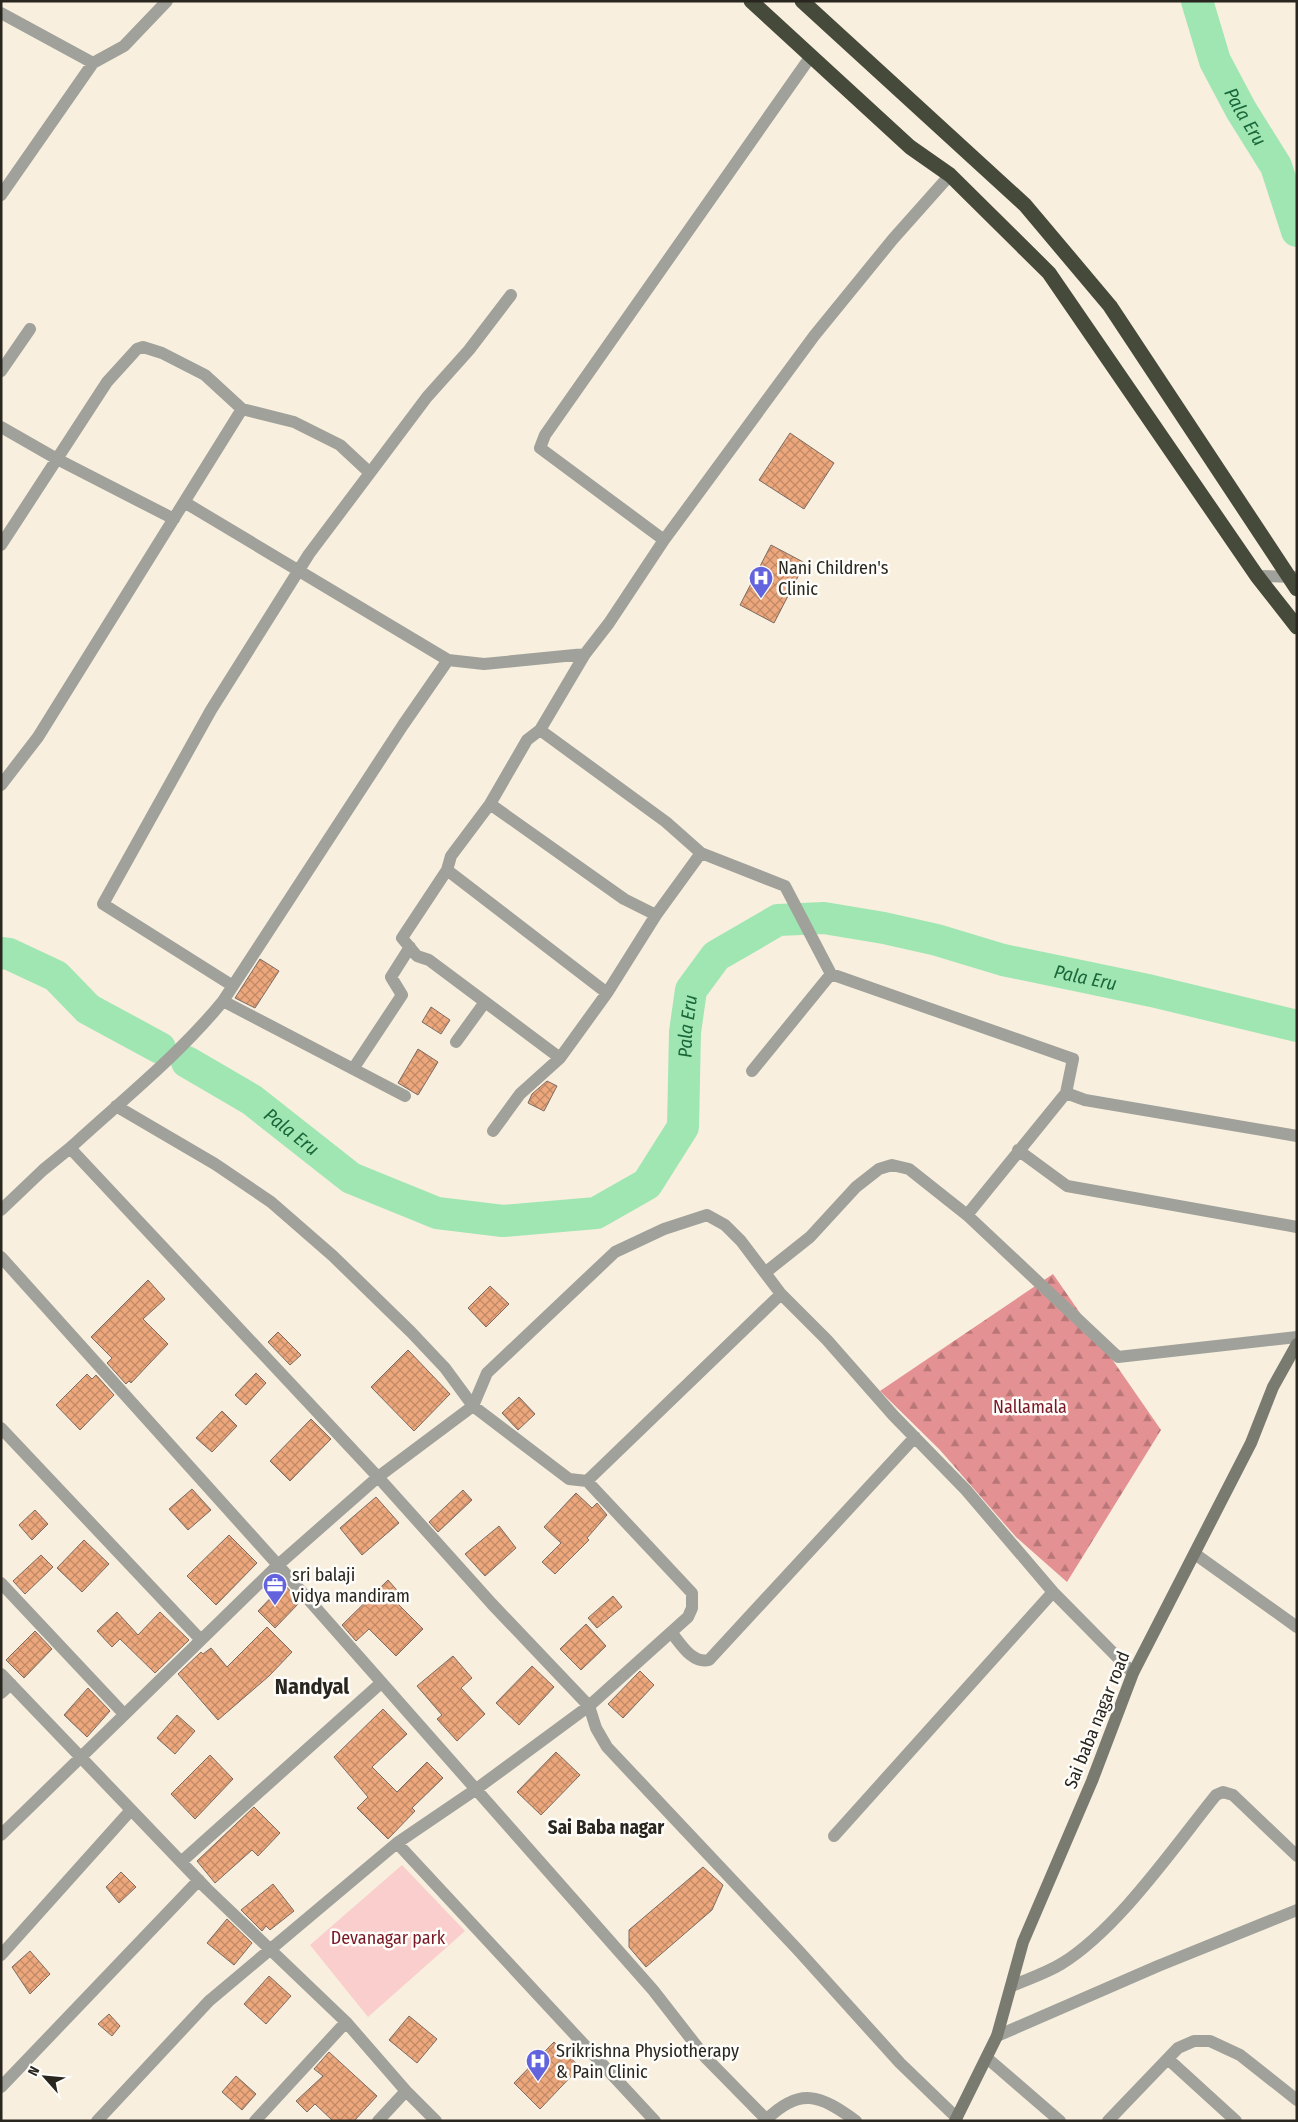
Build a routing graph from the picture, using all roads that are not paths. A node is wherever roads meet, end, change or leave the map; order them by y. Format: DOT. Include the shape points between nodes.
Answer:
graph roads {
  1 [pos="166,1"];
  2 [pos="751,1"];
  3 [pos="802,1"];
  4 [pos="1,13"];
  5 [pos="811,56"];
  6 [pos="93,63"];
  7 [pos="950,175"];
  8 [pos="1,195"];
  9 [pos="511,295"];
  10 [pos="30,329"];
  11 [pos="1,371"];
  12 [pos="242,409"];
  13 [pos="1,427"];
  14 [pos="57,459"];
  15 [pos="370,473"];
  16 [pos="184,502"];
  17 [pos="174,519"];
  18 [pos="664,540"];
  19 [pos="1,545"];
  20 [pos="299,570"];
  21 [pos="1257,576"];
  22 [pos="1294,581"];
  23 [pos="1297,627"];
  24 [pos="585,654"];
  25 [pos="448,660"];
  26 [pos="540,730"];
  27 [pos="1,785"];
  28 [pos="490,804"];
  29 [pos="701,854"];
  30 [pos="447,870"];
  31 [pos="656,915"];
  32 [pos="410,947"];
  33 [pos="831,974"];
  34 [pos="233,986"];
  35 [pos="607,993"];
  36 [pos="223,1001"];
  37 [pos="485,1002"];
  38 [pos="456,1042"];
  39 [pos="560,1058"];
  40 [pos="353,1069"];
  41 [pos="752,1071"];
  42 [pos="1066,1093"];
  43 [pos="405,1096"];
  44 [pos="116,1106"];
  45 [pos="493,1131"];
  46 [pos="1297,1136"];
  47 [pos="70,1148"];
  48 [pos="1018,1150"];
  49 [pos="1,1210"];
  50 [pos="967,1215"];
  51 [pos="1297,1228"];
  52 [pos="1,1258"];
  53 [pos="766,1272"];
  54 [pos="781,1294"];
  55 [pos="1297,1337"];
  56 [pos="1297,1344"];
  57 [pos="473,1406"];
  58 [pos="1,1428"];
  59 [pos="915,1437"];
  60 [pos="378,1477"];
  61 [pos="587,1481"];
  62 [pos="1194,1554"];
  63 [pos="278,1565"];
  64 [pos="1,1583"];
  65 [pos="1053,1592"];
  66 [pos="1297,1627"];
  67 [pos="671,1632"];
  68 [pos="202,1640"];
  69 [pos="1133,1673"];
  70 [pos="1,1674"];
  71 [pos="381,1683"];
  72 [pos="11,1684"];
  73 [pos="1,1693"];
  74 [pos="589,1706"];
  75 [pos="124,1714"];
  76 [pos="81,1757"];
  77 [pos="475,1790"];
  78 [pos="131,1810"];
  79 [pos="1,1835"];
  80 [pos="834,1836"];
  81 [pos="397,1843"];
  82 [pos="1297,1856"];
  83 [pos="181,1862"];
  84 [pos="199,1880"];
  85 [pos="1297,1910"];
  86 [pos="271,1949"];
  87 [pos="1,1955"];
  88 [pos="1012,1986"];
  89 [pos="346,2022"];
  90 [pos="997,2036"];
  91 [pos="987,2058"];
  92 [pos="1168,2059"];
  93 [pos="1,2087"];
  94 [pos="406,2091"];
  95 [pos="1297,2100"];
  96 [pos="956,2119"];
  97 [pos="765,2120"];
  98 [pos="97,2121"];
  99 [pos="255,2121"];
  100 [pos="378,2121"];
  101 [pos="436,2121"];
  102 [pos="655,2121"];
  103 [pos="856,2121"];
  104 [pos="1060,2121"];
  105 [pos="1108,2121"];
  106 [pos="1236,2121"];
  1 -- 6 [label="street" via="124,46"];
  2 -- 5 [label="highway"];
  3 -- 22 [label="highway" via="1025,205 1110,306"];
  4 -- 6 [label="street"];
  5 -- 7 [label="highway" via="910,147"];
  5 -- 18 [label="street" via="545,435 540,448"];
  6 -- 8 [label="street"];
  7 -- 18 [label="street" via="814,336"];
  7 -- 21 [label="highway" via="1049,273"];
  9 -- 15 [label="street" via="469,350 427,397"];
  10 -- 11 [label="street"];
  12 -- 14 [label="street" via="205,375 143,347 137,349 107,382"];
  12 -- 15 [label="street" via="294,422 340,445"];
  12 -- 16 [label="street"];
  13 -- 14 [label="street"];
  14 -- 17 [label="street"];
  14 -- 19 [label="street"];
  15 -- 20 [label="street"];
  16 -- 17 [label="street"];
  16 -- 20 [label="street"];
  17 -- 27 [label="street" via="38,737"];
  18 -- 24 [label="street"];
  20 -- 25 [label="street"];
  20 -- 34 [label="street" via="211,710 103,904"];
  21 -- 22 [label="street"];
  21 -- 23 [label="highway"];
  24 -- 25 [label="street" via="484,664"];
  24 -- 26 [label="street"];
  25 -- 34 [label="street"];
  26 -- 28 [label="street" via="527,740"];
  26 -- 29 [label="street" via="666,822"];
  28 -- 30 [label="street" via="451,856"];
  28 -- 31 [label="street" via="624,898"];
  29 -- 31 [label="street"];
  29 -- 33 [label="street" via="785,886"];
  30 -- 32 [label="street" via="402,938"];
  30 -- 35 [label="street"];
  31 -- 35 [label="street"];
  32 -- 37 [label="street" via="417,956 429,960"];
  32 -- 40 [label="street" via="391,977 402,995"];
  33 -- 41 [label="street"];
  33 -- 42 [label="street" via="1073,1059"];
  34 -- 36 [label="street"];
  35 -- 39 [label="street"];
  36 -- 40 [label="street"];
  36 -- 44 [label="street" via="198,1032"];
  37 -- 38 [label="street"];
  37 -- 39 [label="street"];
  39 -- 45 [label="street" via="520,1094"];
  40 -- 43 [label="street"];
  42 -- 46 [label="street" via="1085,1100"];
  42 -- 48 [label="street"];
  44 -- 47 [label="street"];
  44 -- 57 [label="street" via="215,1164 271,1202 333,1256 411,1332 445,1368"];
  47 -- 49 [label="street"];
  47 -- 60 [label="street"];
  48 -- 50 [label="street"];
  48 -- 51 [label="street" via="1067,1186"];
  50 -- 53 [label="street" via="908,1170 892,1164 879,1169 856,1187 810,1237"];
  50 -- 55 [label="street" via="1118,1357"];
  52 -- 63 [label="street"];
  53 -- 54 [label="street"];
  53 -- 57 [label="street" via="725,1225 707,1215 656,1233 615,1252 542,1321 487,1374"];
  54 -- 59 [label="street"];
  54 -- 61 [label="street"];
  56 -- 62 [label="main road, Sai baba nagar road" via="1273,1387 1251,1443"];
  57 -- 60 [label="street"];
  57 -- 61 [label="street" via="569,1479"];
  58 -- 68 [label="street"];
  59 -- 65 [label="street" via="966,1490"];
  59 -- 67 [label="street" via="709,1660 695,1659"];
  60 -- 63 [label="street"];
  60 -- 74 [label="street"];
  61 -- 67 [label="street" via="692,1593 688,1617"];
  62 -- 66 [label="street"];
  62 -- 69 [label="main road, Sai baba nagar road"];
  63 -- 68 [label="street"];
  63 -- 71 [label="street"];
  64 -- 75 [label="street"];
  65 -- 69 [label="street"];
  65 -- 80 [label="street"];
  67 -- 74 [label="street"];
  68 -- 75 [label="street"];
  69 -- 88 [label="main road, Sai baba nagar road" via="1092,1781 1023,1942"];
  70 -- 72 [label="street"];
  71 -- 77 [label="street"];
  71 -- 83 [label="street"];
  72 -- 73 [label="street"];
  72 -- 76 [label="street"];
  74 -- 77 [label="street"];
  74 -- 96 [label="street" via="607,1747 900,2063"];
  75 -- 76 [label="street"];
  76 -- 78 [label="street"];
  76 -- 79 [label="street"];
  77 -- 81 [label="street"];
  77 -- 97 [label="street" via="653,1990 706,2058"];
  78 -- 83 [label="street"];
  78 -- 87 [label="street"];
  81 -- 86 [label="street"];
  81 -- 102 [label="street"];
  82 -- 88 [label="street" via="1233,1795 1223,1792 1216,1795 1141,1889 1098,1935 1061,1964"];
  83 -- 84 [label="street"];
  84 -- 86 [label="street"];
  84 -- 93 [label="street"];
  85 -- 90 [label="street"];
  86 -- 89 [label="street"];
  86 -- 98 [label="street" via="210,2001"];
  88 -- 90 [label="main road, Sai baba nagar road"];
  89 -- 94 [label="street"];
  89 -- 99 [label="street"];
  90 -- 91 [label="main road, Sai baba nagar road"];
  91 -- 96 [label="main road, Sai baba nagar road"];
  91 -- 104 [label="street"];
  92 -- 95 [label="street" via="1178,2048 1194,2041 1210,2041 1240,2055"];
  92 -- 105 [label="street"];
  92 -- 106 [label="street"];
  94 -- 100 [label="street"];
  94 -- 101 [label="street"];
  97 -- 103 [label="street" via="797,2098 816,2099 834,2105"];
}
